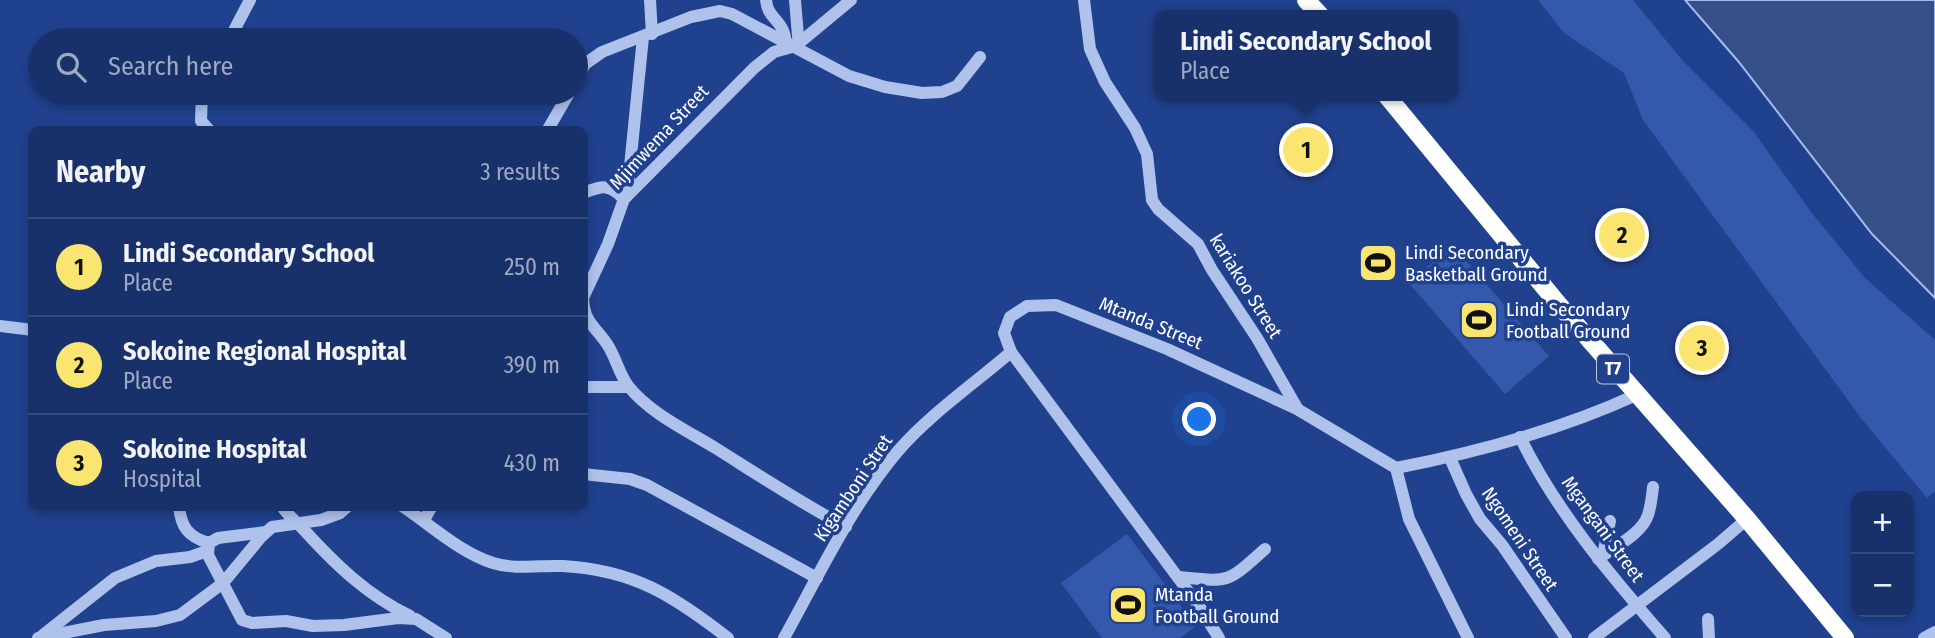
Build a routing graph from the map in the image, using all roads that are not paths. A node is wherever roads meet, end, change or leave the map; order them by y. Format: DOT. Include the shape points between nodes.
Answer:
graph roads {
  1 [pos="250,0"];
  2 [pos="650,0"];
  3 [pos="766,0"];
  4 [pos="795,0"];
  5 [pos="851,0"];
  6 [pos="1084,0"];
  7 [pos="235,28"];
  8 [pos="648,36"];
  9 [pos="794,46"];
  10 [pos="980,57"];
  11 [pos="588,61"];
  12 [pos="1391,101"];
  13 [pos="202,105"];
  14 [pos="562,105"];
  15 [pos="206,126"];
  16 [pos="550,126"];
  17 [pos="588,191"];
  18 [pos="626,198"];
  19 [pos="588,287"];
  20 [pos="588,324"];
  21 [pos="0,326"];
  22 [pos="28,329"];
  23 [pos="1011,352"];
  24 [pos="588,387"];
  25 [pos="628,387"];
  26 [pos="1636,395"];
  27 [pos="1297,409"];
  28 [pos="1520,437"];
  29 [pos="1450,457"];
  30 [pos="1396,468"];
  31 [pos="588,475"];
  32 [pos="1653,487"];
  33 [pos="180,511"];
  34 [pos="286,511"];
  35 [pos="340,511"];
  36 [pos="410,511"];
  37 [pos="429,511"];
  38 [pos="1747,519"];
  39 [pos="424,520"];
  40 [pos="1610,521"];
  41 [pos="298,524"];
  42 [pos="846,527"];
  43 [pos="266,532"];
  44 [pos="208,547"];
  45 [pos="1265,549"];
  46 [pos="1601,557"];
  47 [pos="817,578"];
  48 [pos="1178,578"];
  49 [pos="223,583"];
  50 [pos="1636,605"];
  51 [pos="416,619"];
  52 [pos="1708,619"];
  53 [pos="1935,632"];
  54 [pos="38,638"];
  55 [pos="446,638"];
  56 [pos="728,638"];
  57 [pos="784,638"];
  58 [pos="1219,638"];
  59 [pos="1468,638"];
  60 [pos="1566,638"];
  61 [pos="1594,638"];
  62 [pos="1665,638"];
  63 [pos="1709,638"];
  64 [pos="1845,638"];
  65 [pos="1924,638"];
  1 -- 7 [label="street"];
  2 -- 8 [label="street"];
  3 -- 9 [label="street"];
  4 -- 9 [label="street"];
  5 -- 9 [label="street, Mjimwema Street"];
  6 -- 27 [label="street, kariakoo Street" via="1090,49 1144,146 1152,200 1198,244"];
  8 -- 9 [label="street" via="691,17 720,11"];
  8 -- 11 [label="street"];
  8 -- 18 [label="street"];
  9 -- 10 [label="street" via="866,82 908,90 942,92 957,86"];
  9 -- 18 [label="street, Mjimwema Street" via="774,52 754,68"];
  12 -- 26 [label="highway, T7"];
  13 -- 15 [label="street" via="201,121"];
  14 -- 16 [label="street"];
  17 -- 18 [label="street" via="609,187"];
  18 -- 19 [label="street, Mjimwema Street"];
  20 -- 25 [label="street, Mjimwema Street" via="608,345"];
  21 -- 22 [label="street"];
  23 -- 27 [label="street, Mtanda Street" via="1004,333 1010,317 1027,306 1056,305 1167,349"];
  23 -- 42 [label="street, Kigamboni Stret" via="907,441"];
  23 -- 48 [label="street"];
  24 -- 25 [label="street"];
  25 -- 42 [label="street, Mjimwema Street" via="670,420"];
  26 -- 28 [label="street" via="1553,429"];
  26 -- 38 [label="highway, T7"];
  27 -- 30 [label="street, Mtanda Street"];
  28 -- 29 [label="street"];
  28 -- 46 [label="street, Mgangani Street" via="1538,471"];
  29 -- 30 [label="street"];
  29 -- 60 [label="street, Ngomeni Street" via="1480,519"];
  30 -- 59 [label="street" via="1409,519"];
  31 -- 47 [label="street" via="647,485"];
  32 -- 46 [label="street" via="1645,521"];
  33 -- 44 [label="street" via="186,532"];
  34 -- 41 [label="street"];
  35 -- 41 [label="street"];
  36 -- 39 [label="street"];
  37 -- 39 [label="street"];
  38 -- 50 [label="street"];
  38 -- 64 [label="highway, T7"];
  39 -- 56 [label="street" via="465,550 496,564 596,570 648,585 684,604"];
  40 -- 46 [label="street"];
  41 -- 43 [label="street"];
  41 -- 51 [label="street" via="352,579"];
  42 -- 47 [label="street, Kigamboni Stret"];
  43 -- 44 [label="street" via="218,538"];
  43 -- 49 [label="street"];
  44 -- 49 [label="street" via="214,571"];
  44 -- 54 [label="street" via="190,558 156,561 115,578"];
  45 -- 48 [label="street" via="1228,579"];
  46 -- 50 [label="street, Mgangani Street"];
  47 -- 57 [label="street, Kigamboni Stret"];
  48 -- 58 [label="street"];
  49 -- 51 [label="street" via="237,613 248,623 272,620 313,626"];
  49 -- 54 [label="street" via="172,618"];
  50 -- 61 [label="street"];
  50 -- 62 [label="street, Mgangani Street"];
  51 -- 55 [label="street"];
  52 -- 63 [label="street"];
  53 -- 65 [label="street"];
}
